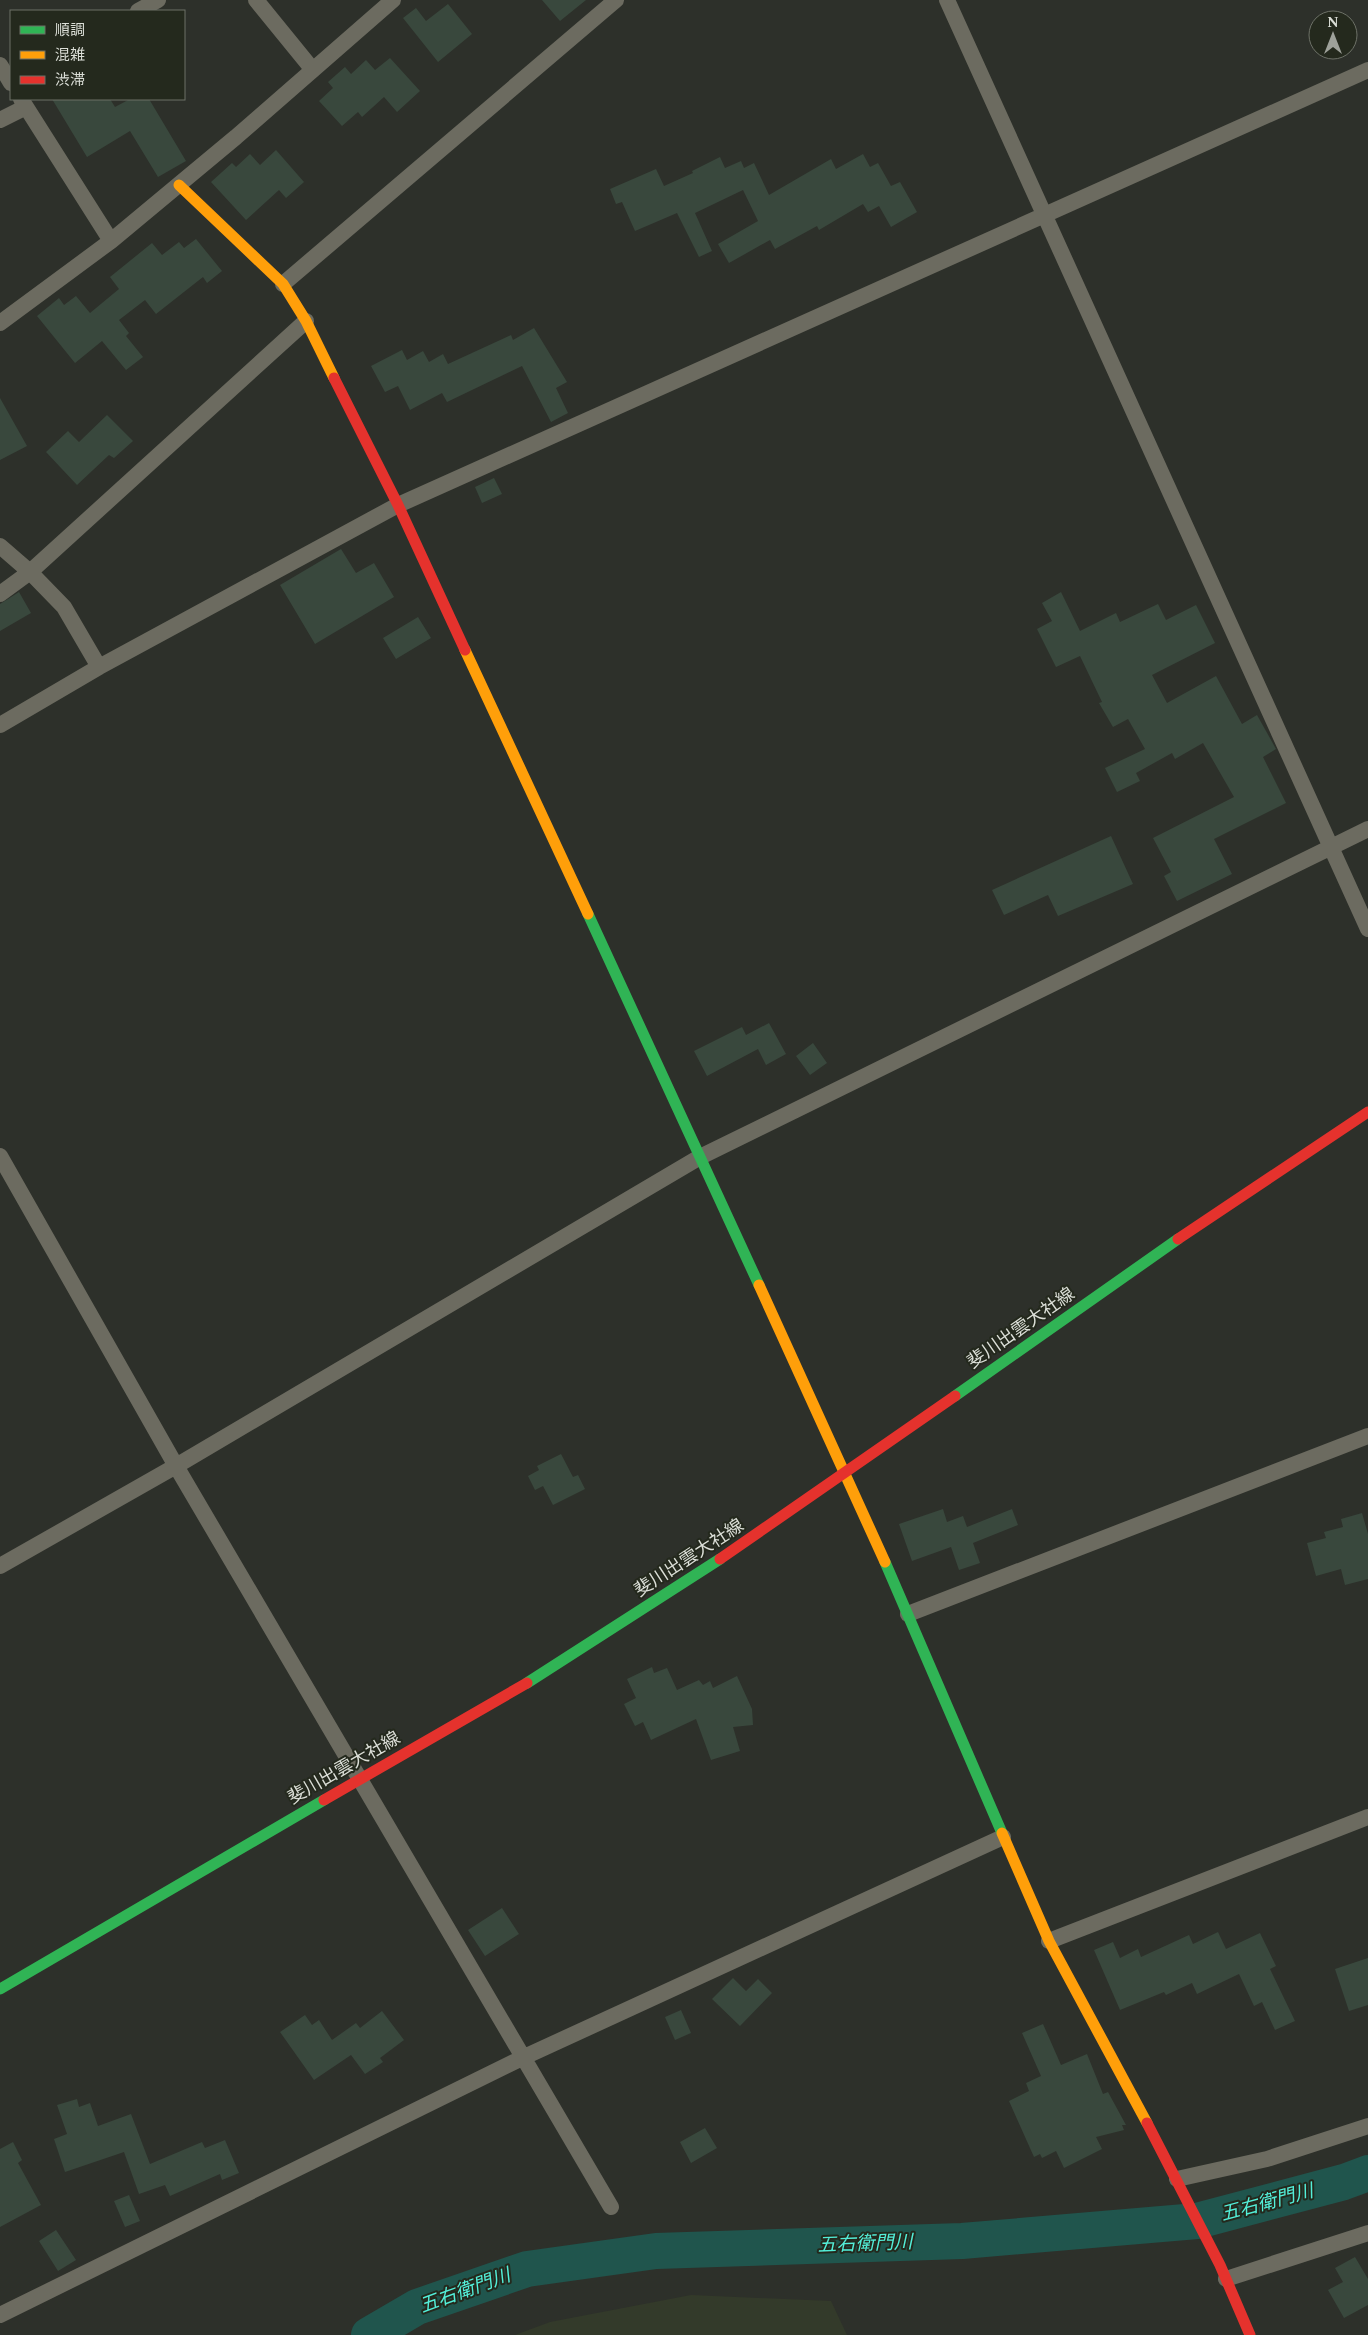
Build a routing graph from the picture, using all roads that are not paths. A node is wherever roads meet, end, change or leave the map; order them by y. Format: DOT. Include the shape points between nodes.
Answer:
graph roads {
  1 [pos="158,0"];
  2 [pos="256,0"];
  3 [pos="394,0"];
  4 [pos="616,0"];
  5 [pos="947,0"];
  6 [pos="140,10"];
  7 [pos="0,65"];
  8 [pos="313,70"];
  9 [pos="1368,70"];
  10 [pos="10,80"];
  11 [pos="23,103"];
  12 [pos="0,120"];
  13 [pos="179,185"];
  14 [pos="1046,215"];
  15 [pos="111,241"];
  16 [pos="283,284"];
  17 [pos="306,322"];
  18 [pos="0,323"];
  19 [pos="398,505"];
  20 [pos="0,546"];
  21 [pos="30,572"];
  22 [pos="0,594"];
  23 [pos="99,667"];
  24 [pos="0,725"];
  25 [pos="1368,829"];
  26 [pos="1331,848"];
  27 [pos="1368,929"];
  28 [pos="1368,1112"];
  29 [pos="0,1156"];
  30 [pos="700,1157"];
  31 [pos="1368,1436"];
  32 [pos="176,1466"];
  33 [pos="846,1473"];
  34 [pos="0,1566"];
  35 [pos="908,1614"];
  36 [pos="360,1779"];
  37 [pos="1368,1817"];
  38 [pos="1003,1837"];
  39 [pos="1049,1941"];
  40 [pos="0,1989"];
  41 [pos="522,2058"];
  42 [pos="1368,2126"];
  43 [pos="1177,2179"];
  44 [pos="611,2207"];
  45 [pos="1368,2233"];
  46 [pos="1223,2272"];
  47 [pos="0,2316"];
  48 [pos="1250,2335"];
  1 -- 6 [label="street"];
  2 -- 8 [label="street"];
  3 -- 8 [label="street"];
  4 -- 16 [label="street"];
  5 -- 14 [label="street"];
  7 -- 10 [label="street"];
  8 -- 13 [label="street"];
  9 -- 14 [label="street"];
  11 -- 12 [label="street"];
  11 -- 15 [label="street"];
  13 -- 15 [label="street"];
  13 -- 16 [label="street"];
  14 -- 19 [label="street"];
  14 -- 26 [label="street"];
  15 -- 18 [label="street"];
  16 -- 17 [label="street"];
  17 -- 19 [label="street"];
  17 -- 21 [label="street"];
  19 -- 23 [label="street"];
  19 -- 30 [label="street"];
  20 -- 21 [label="street"];
  21 -- 22 [label="street"];
  21 -- 23 [label="street" via="64,607"];
  23 -- 24 [label="street"];
  25 -- 26 [label="street"];
  26 -- 27 [label="street"];
  26 -- 30 [label="street"];
  28 -- 33 [label="street, 斐川出雲大社線" via="1154,1255"];
  29 -- 32 [label="street"];
  30 -- 32 [label="street"];
  30 -- 33 [label="street"];
  31 -- 35 [label="street"];
  32 -- 34 [label="street"];
  32 -- 36 [label="street"];
  33 -- 35 [label="street"];
  33 -- 36 [label="street, 斐川出雲大社線" via="541,1675"];
  35 -- 38 [label="street"];
  36 -- 40 [label="street, 斐川出雲大社線"];
  36 -- 41 [label="street"];
  37 -- 39 [label="street"];
  38 -- 39 [label="street"];
  38 -- 41 [label="street"];
  39 -- 43 [label="street"];
  41 -- 44 [label="street"];
  41 -- 47 [label="street"];
  42 -- 43 [label="street" via="1267,2159"];
  43 -- 46 [label="street"];
  45 -- 46 [label="street"];
  46 -- 48 [label="street"];
}
